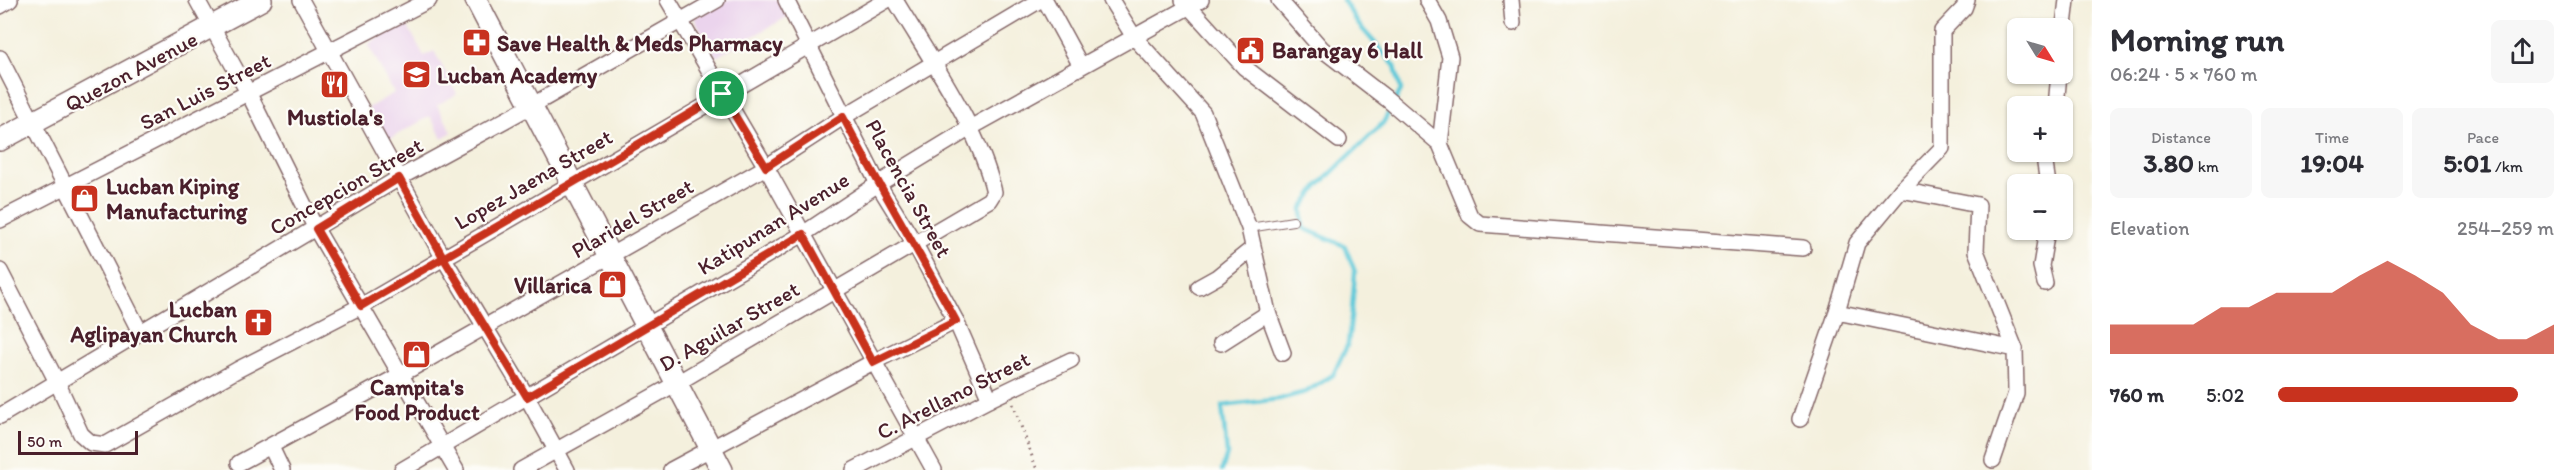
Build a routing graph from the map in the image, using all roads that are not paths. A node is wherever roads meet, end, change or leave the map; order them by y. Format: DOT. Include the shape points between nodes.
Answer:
graph roads {
  1 [pos="10,0"];
  2 [pos="196,0"];
  3 [pos="261,0"];
  4 [pos="301,0"];
  5 [pos="429,0"];
  6 [pos="476,0"];
  7 [pos="668,0"];
  8 [pos="717,0"];
  9 [pos="786,0"];
  10 [pos="887,0"];
  11 [pos="895,0"];
  12 [pos="1040,0"];
  13 [pos="1045,0"];
  14 [pos="1111,0"];
  15 [pos="1279,0"];
  16 [pos="1427,0"];
  17 [pos="1510,0"];
  18 [pos="1966,0"];
  19 [pos="2067,0"];
  20 [pos="1191,2"];
  21 [pos="0,6"];
  22 [pos="2065,18"];
  23 [pos="679,21"];
  24 [pos="1513,23"];
  25 [pos="211,27"];
  26 [pos="1134,36"];
  27 [pos="809,45"];
  28 [pos="328,53"];
  29 [pos="0,58"];
  30 [pos="933,64"];
  31 [pos="1081,66"];
  32 [pos="249,94"];
  33 [pos="722,94"];
  34 [pos="531,106"];
  35 [pos="843,117"];
  36 [pos="34,123"];
  37 [pos="970,128"];
  38 [pos="0,140"];
  39 [pos="1339,140"];
  40 [pos="1440,144"];
  41 [pos="766,167"];
  42 [pos="399,178"];
  43 [pos="878,184"];
  44 [pos="573,185"];
  45 [pos="65,186"];
  46 [pos="1901,190"];
  47 [pos="0,220"];
  48 [pos="1293,221"];
  49 [pos="1249,228"];
  50 [pos="316,229"];
  51 [pos="803,234"];
  52 [pos="2045,240"];
  53 [pos="915,244"];
  54 [pos="1253,248"];
  55 [pos="1803,248"];
  56 [pos="610,256"];
  57 [pos="443,257"];
  58 [pos="0,271"];
  59 [pos="2045,283"];
  60 [pos="1199,287"];
  61 [pos="835,291"];
  62 [pos="361,306"];
  63 [pos="1838,312"];
  64 [pos="1268,313"];
  65 [pos="956,321"];
  66 [pos="484,327"];
  67 [pos="647,327"];
  68 [pos="140,332"];
  69 [pos="1221,343"];
  70 [pos="2015,349"];
  71 [pos="1283,353"];
  72 [pos="1071,360"];
  73 [pos="873,362"];
  74 [pos="400,375"];
  75 [pos="57,382"];
  76 [pos="677,383"];
  77 [pos="527,397"];
  78 [pos="990,399"];
  79 [pos="0,416"];
  80 [pos="1800,419"];
  81 [pos="918,438"];
  82 [pos="440,446"];
  83 [pos="271,447"];
  84 [pos="711,449"];
  85 [pos="556,450"];
  86 [pos="1993,460"];
  87 [pos="239,463"];
  88 [pos="282,470"];
  89 [pos="402,470"];
  90 [pos="456,470"];
  91 [pos="520,470"];
  92 [pos="567,470"];
  93 [pos="670,470"];
  94 [pos="723,470"];
  95 [pos="854,470"];
  96 [pos="934,470"];
  1 -- 21 [label="street"];
  2 -- 25 [label="street"];
  3 -- 25 [label="main road, Quezon Avenue"];
  4 -- 28 [label="street"];
  5 -- 28 [label="street, San Luis Street"];
  6 -- 34 [label="main road"];
  7 -- 23 [label="street"];
  8 -- 23 [label="street, Concepcion Street"];
  9 -- 27 [label="street, Placencia Street"];
  10 -- 27 [label="street, Lopez Jaena Street"];
  11 -- 30 [label="street"];
  12 -- 30 [label="street, Plaridel Street"];
  13 -- 31 [label="street"];
  14 -- 26 [label="street"];
  15 -- 40 [label="street" via="1323,49"];
  16 -- 40 [label="street" via="1439,21 1449,57"];
  17 -- 24 [label="street"];
  18 -- 46 [label="street" via="1965,8 1942,31 1942,148"];
  19 -- 22 [label="street"];
  20 -- 26 [label="street, Katipunan Avenue"];
  20 -- 39 [label="street" via="1244,67"];
  23 -- 33 [label="street"];
  23 -- 34 [label="street, Concepcion Street"];
  25 -- 32 [label="street"];
  25 -- 36 [label="main road, Quezon Avenue"];
  26 -- 31 [label="street, Katipunan Avenue"];
  26 -- 49 [label="street" via="1203,113"];
  27 -- 33 [label="street, Lopez Jaena Street"];
  27 -- 35 [label="street, Placencia Street"];
  28 -- 32 [label="street, San Luis Street"];
  28 -- 42 [label="street"];
  29 -- 36 [label="street"];
  30 -- 35 [label="street, Plaridel Street"];
  30 -- 37 [label="street"];
  31 -- 37 [label="street, Katipunan Avenue"];
  32 -- 45 [label="street, San Luis Street"];
  32 -- 50 [label="street"];
  33 -- 41 [label="street"];
  33 -- 44 [label="street, Lopez Jaena Street"];
  34 -- 42 [label="street, Concepcion Street"];
  34 -- 44 [label="main road"];
  35 -- 41 [label="street, Plaridel Street"];
  35 -- 43 [label="street, Placencia Street"];
  36 -- 38 [label="main road, Quezon Avenue"];
  36 -- 45 [label="street"];
  37 -- 43 [label="street, Katipunan Avenue"];
  37 -- 53 [label="street, D. Aguilar Street" via="994,192 989,200"];
  40 -- 55 [label="street" via="1470,216 1480,224"];
  41 -- 51 [label="street"];
  41 -- 56 [label="street, Plaridel Street"];
  42 -- 50 [label="street, Concepcion Street"];
  42 -- 57 [label="street"];
  43 -- 51 [label="street, Katipunan Avenue"];
  43 -- 53 [label="street, Placencia Street"];
  44 -- 56 [label="main road"];
  44 -- 57 [label="street, Lopez Jaena Street"];
  45 -- 47 [label="street, San Luis Street"];
  45 -- 68 [label="street"];
  46 -- 63 [label="street" via="1857,243"];
  46 -- 70 [label="street" via="1978,205 1976,251"];
  48 -- 49 [label="lane"];
  49 -- 54 [label="street"];
  50 -- 62 [label="street"];
  50 -- 68 [label="street, Concepcion Street"];
  51 -- 61 [label="street"];
  51 -- 67 [label="street, Katipunan Avenue"];
  52 -- 59 [label="street" via="2041,266"];
  53 -- 61 [label="street, D. Aguilar Street"];
  53 -- 65 [label="street, Placencia Street"];
  54 -- 60 [label="street"];
  54 -- 64 [label="street"];
  56 -- 66 [label="street, Plaridel Street"];
  56 -- 67 [label="main road"];
  57 -- 62 [label="street, Lopez Jaena Street"];
  57 -- 66 [label="street"];
  58 -- 75 [label="street"];
  61 -- 73 [label="street"];
  61 -- 76 [label="street, D. Aguilar Street"];
  62 -- 74 [label="street"];
  62 -- 75 [label="street, Lopez Jaena Street" via="105,445 91,443 81,434"];
  63 -- 70 [label="street"];
  63 -- 80 [label="street"];
  64 -- 69 [label="street"];
  64 -- 71 [label="street"];
  65 -- 73 [label="street"];
  65 -- 78 [label="street, Placencia Street"];
  66 -- 74 [label="street, Plaridel Street"];
  66 -- 77 [label="street"];
  67 -- 76 [label="main road"];
  67 -- 77 [label="street, Katipunan Avenue"];
  68 -- 75 [label="street, Concepcion Street"];
  70 -- 86 [label="street" via="2016,393"];
  72 -- 78 [label="street, C. Arellano Street"];
  73 -- 81 [label="street"];
  73 -- 84 [label="street"];
  74 -- 82 [label="street"];
  74 -- 83 [label="street, Plaridel Street"];
  75 -- 79 [label="street, Concepcion Street"];
  76 -- 84 [label="main road"];
  76 -- 85 [label="street, D. Aguilar Street"];
  77 -- 82 [label="street, Katipunan Avenue"];
  77 -- 85 [label="street"];
  78 -- 81 [label="street, C. Arellano Street"];
  81 -- 95 [label="street, C. Arellano Street"];
  81 -- 96 [label="street"];
  82 -- 89 [label="street, Katipunan Avenue"];
  82 -- 90 [label="street"];
  83 -- 87 [label="street, Plaridel Street"];
  83 -- 88 [label="street"];
  84 -- 93 [label="street"];
  84 -- 94 [label="main road"];
  85 -- 91 [label="street, D. Aguilar Street"];
  85 -- 92 [label="street"];
}
